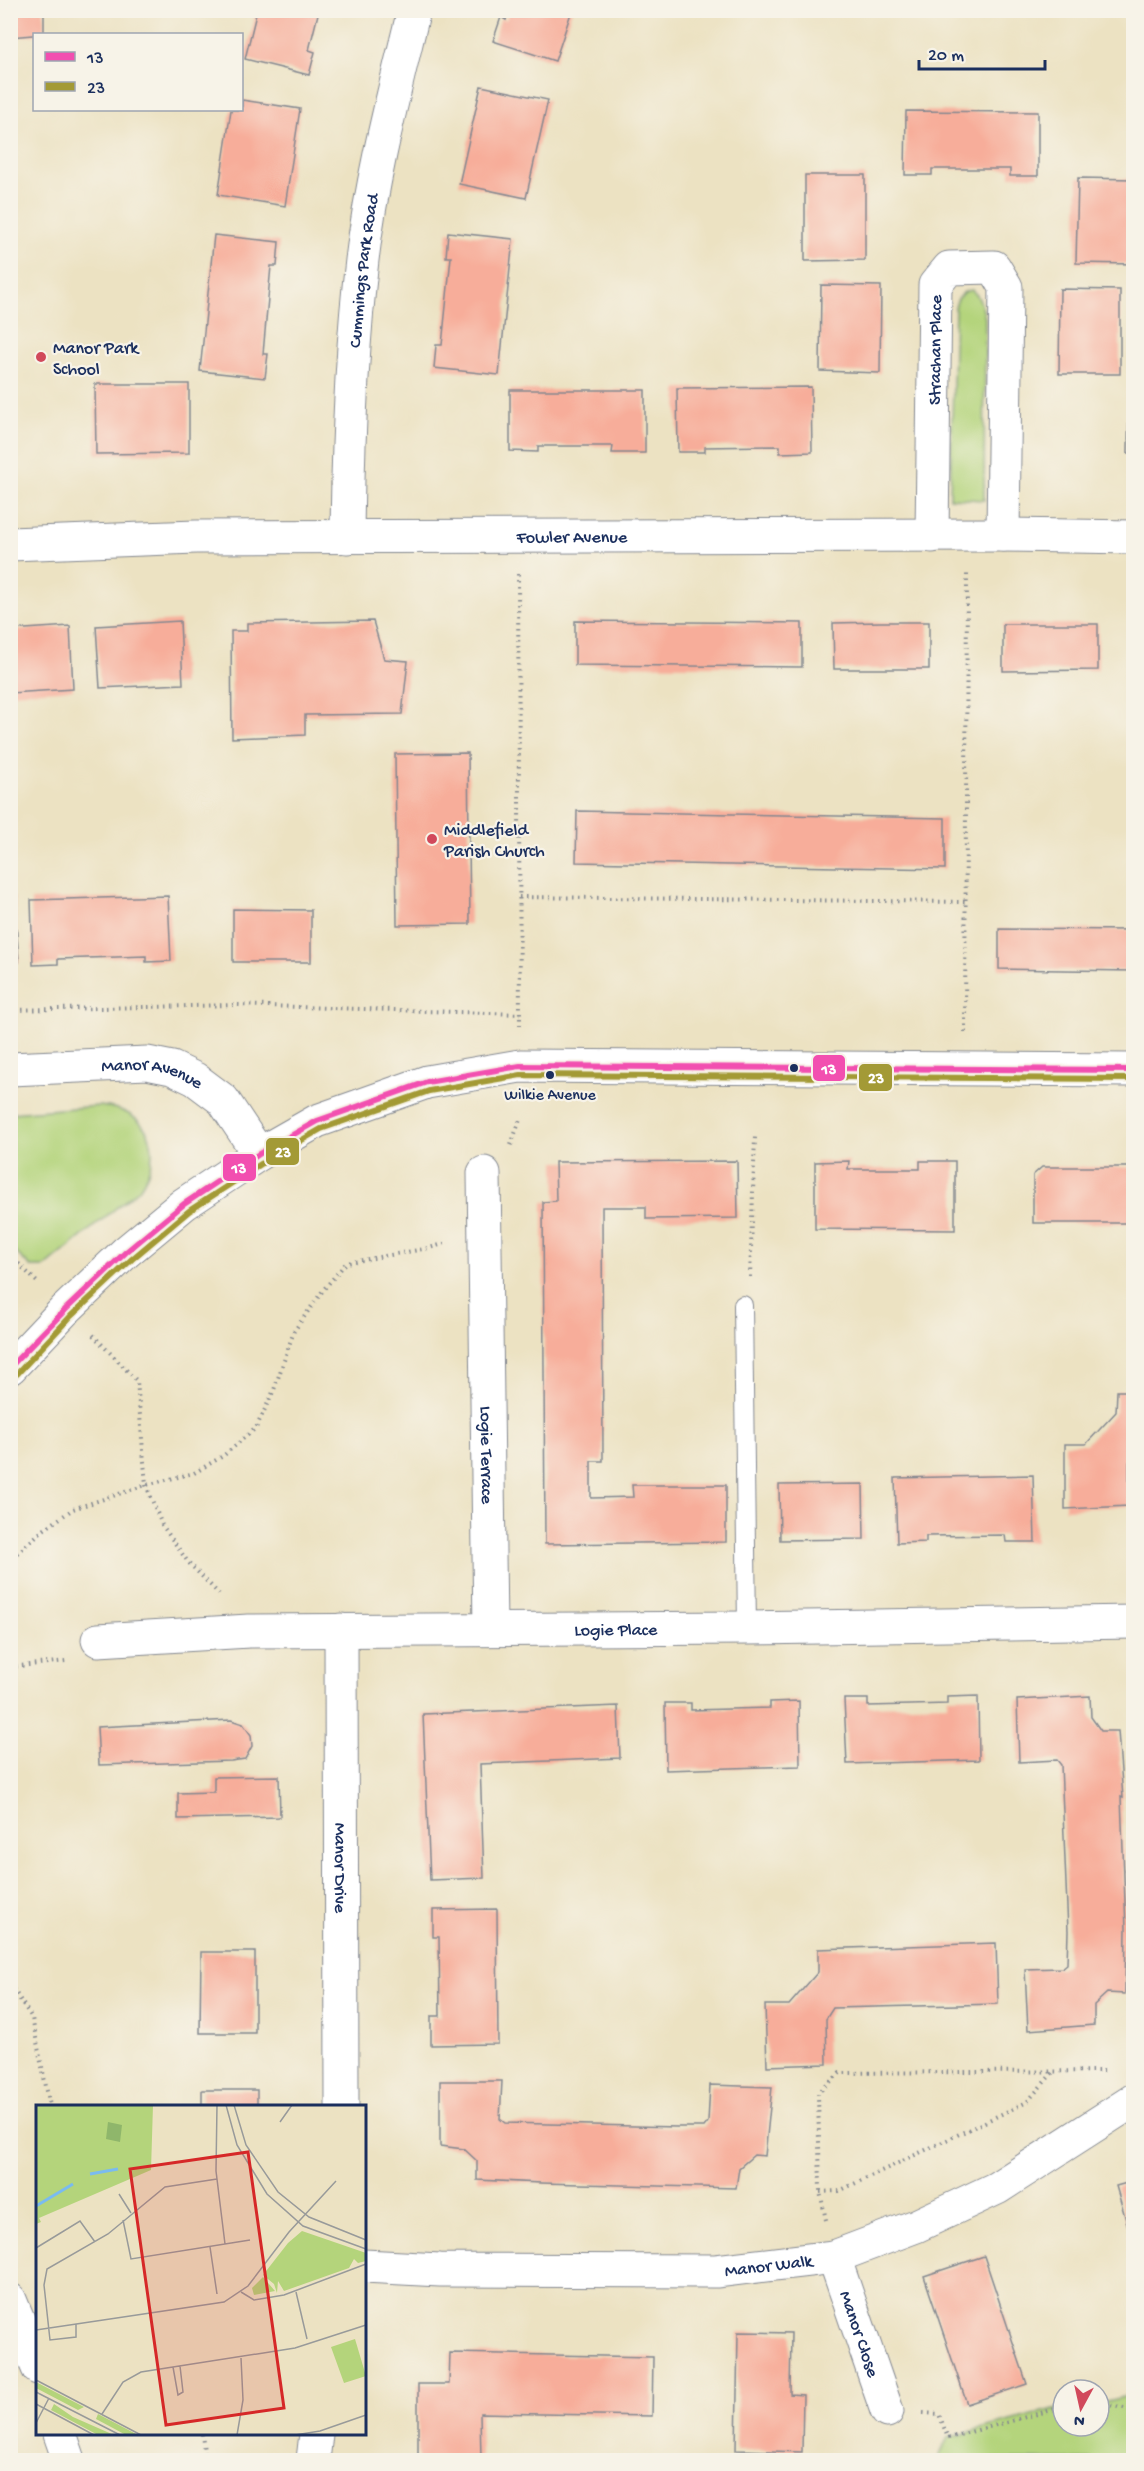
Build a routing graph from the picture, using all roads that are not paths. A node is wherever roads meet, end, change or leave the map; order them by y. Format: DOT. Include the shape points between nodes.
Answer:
graph roads {
  1 [pos="414,10"];
  2 [pos="1003,535"];
  3 [pos="932,536"];
  4 [pos="347,537"];
  5 [pos="1134,537"];
  6 [pos="10,544"];
  7 [pos="10,1069"];
  8 [pos="1134,1070"];
  9 [pos="259,1154"];
  10 [pos="484,1173"];
  11 [pos="743,1305"];
  12 [pos="10,1368"];
  13 [pos="1134,1622"];
  14 [pos="747,1628"];
  15 [pos="490,1629"];
  16 [pos="341,1630"];
  17 [pos="99,1640"];
  18 [pos="1134,2100"];
  19 [pos="342,2105"];
  20 [pos="834,2257"];
  21 [pos="366,2266"];
  22 [pos="10,2300"];
  23 [pos="36,2363"];
  24 [pos="887,2411"];
  25 [pos="61,2435"];
  26 [pos="316,2435"];
  27 [pos="69,2460"];
  28 [pos="314,2460"];
  1 -- 4 [label="street, Cummings Park Road" via="385,131 363,257 348,435"];
  2 -- 3 [label="street, Fowler Avenue"];
  2 -- 3 [label="street, Strachan Place" via="1006,287 994,267 949,268 935,285"];
  2 -- 5 [label="street, Fowler Avenue"];
  3 -- 4 [label="street, Fowler Avenue"];
  4 -- 6 [label="street, Fowler Avenue" via="196,537"];
  7 -- 9 [label="street, Manor Avenue" via="147,1063 172,1068 223,1100"];
  8 -- 9 [label="street" via="520,1066 416,1086 317,1121"];
  9 -- 12 [label="street" via="184,1204 126,1252"];
  10 -- 15 [label="street, Logie Terrace"];
  11 -- 14 [label="lane"];
  13 -- 14 [label="street, Logie Place"];
  14 -- 15 [label="street, Logie Place"];
  15 -- 16 [label="street, Logie Place"];
  16 -- 17 [label="street, Logie Place"];
  16 -- 19 [label="street, Manor Drive"];
  18 -- 20 [label="street, Manor Walk" via="997,2188 916,2226"];
  20 -- 21 [label="street, Manor Walk" via="716,2271"];
  20 -- 24 [label="street, Manor Close"];
  22 -- 23 [label="street"];
  25 -- 27 [label="street"];
  26 -- 28 [label="street"];
}
